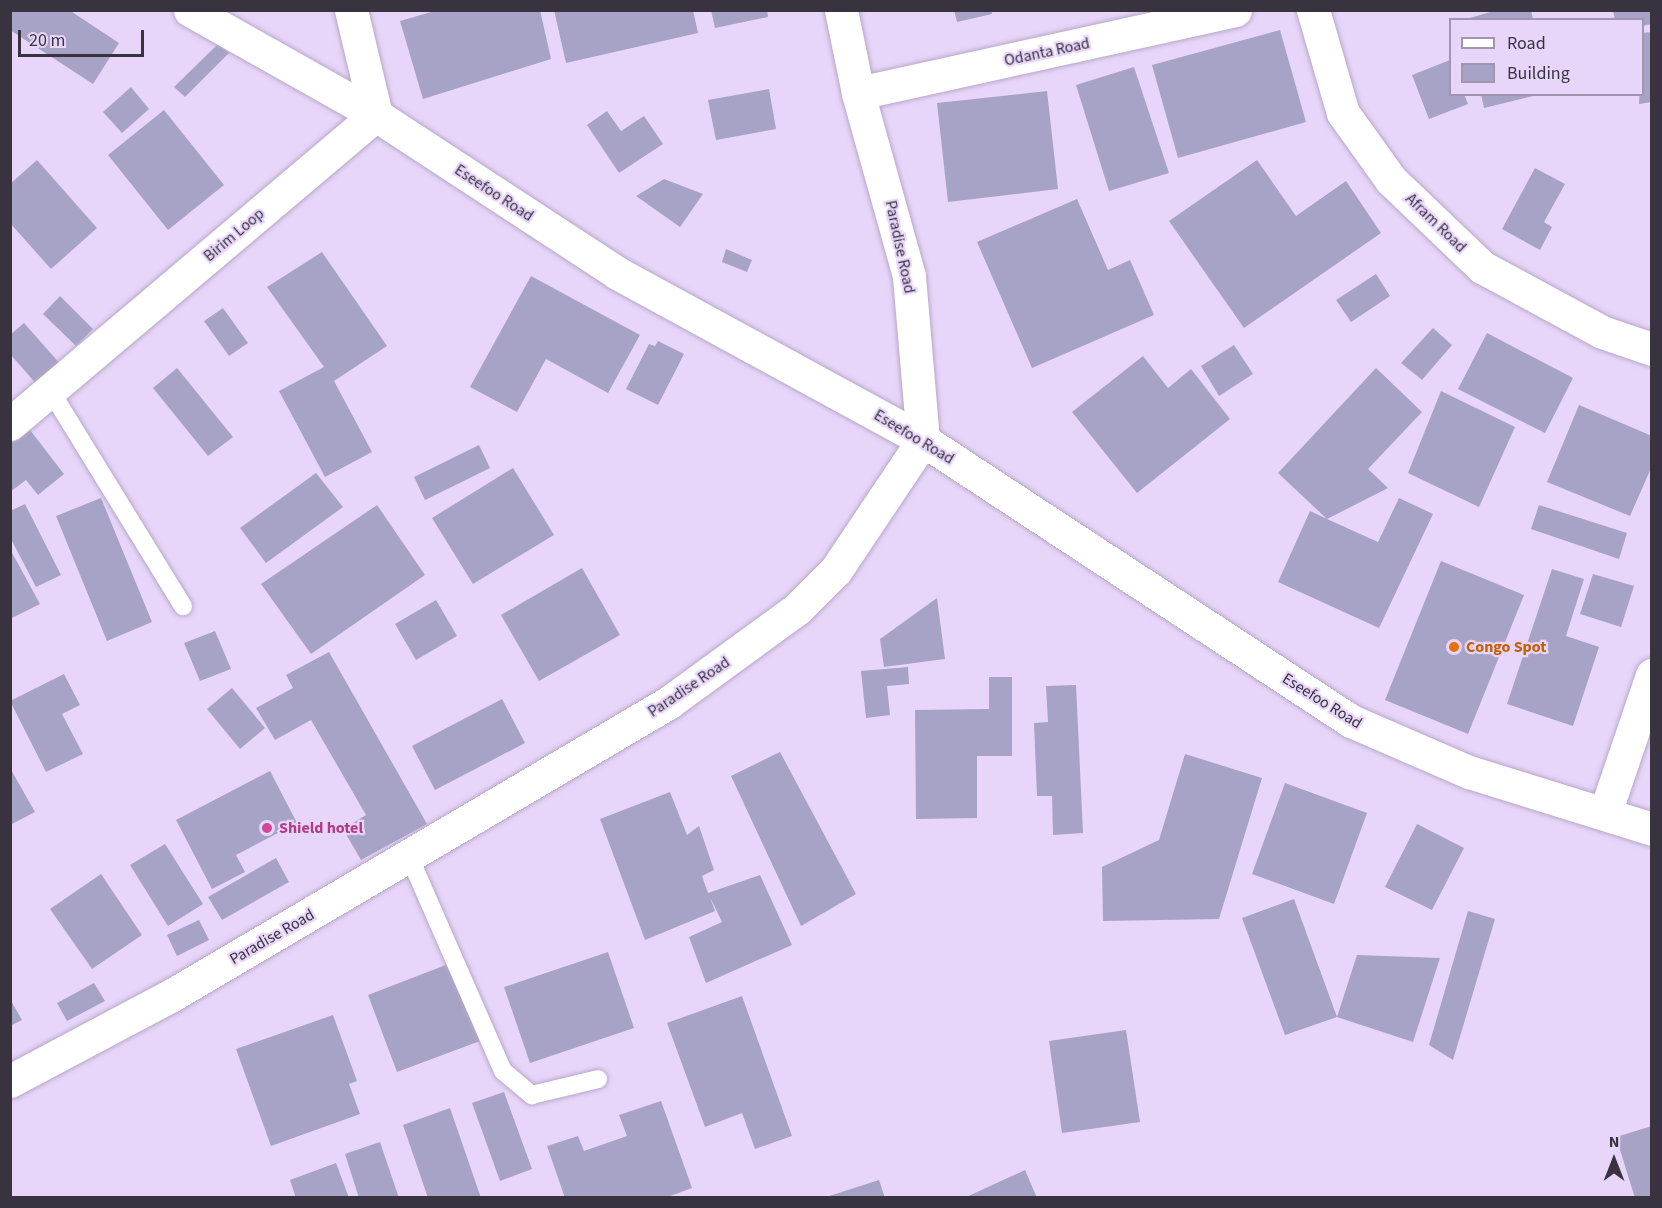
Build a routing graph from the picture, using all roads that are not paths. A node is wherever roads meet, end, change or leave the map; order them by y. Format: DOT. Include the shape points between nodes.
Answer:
graph roads {
  1 [pos="190,10"];
  2 [pos="351,10"];
  3 [pos="841,10"];
  4 [pos="1235,10"];
  5 [pos="1313,10"];
  6 [pos="858,93"];
  7 [pos="376,115"];
  8 [pos="1652,349"];
  9 [pos="50,390"];
  10 [pos="10,424"];
  11 [pos="923,440"];
  12 [pos="183,606"];
  13 [pos="1652,675"];
  14 [pos="1605,813"];
  15 [pos="1652,829"];
  16 [pos="409,856"];
  17 [pos="598,1079"];
  18 [pos="10,1081"];
  1 -- 7 [label="street, Eseefoo Road"];
  2 -- 7 [label="street"];
  3 -- 6 [label="street, Paradise Road"];
  4 -- 6 [label="street, Odanta Road"];
  5 -- 8 [label="street, Afram Road" via="1343,113 1391,180 1482,267 1602,332"];
  6 -- 11 [label="street, Paradise Road" via="909,276"];
  7 -- 9 [label="street, Birim Loop"];
  7 -- 11 [label="street, Eseefoo Road" via="617,273"];
  9 -- 10 [label="street, Birim Loop"];
  9 -- 12 [label="lane"];
  11 -- 14 [label="street, Eseefoo Road" via="1351,721 1469,772"];
  11 -- 16 [label="street, Paradise Road" via="836,570 797,609 668,703"];
  13 -- 14 [label="street"];
  14 -- 15 [label="street, Eseefoo Road"];
  16 -- 17 [label="lane" via="503,1071 532,1095"];
  16 -- 18 [label="street, Paradise Road" via="172,995"];
}
